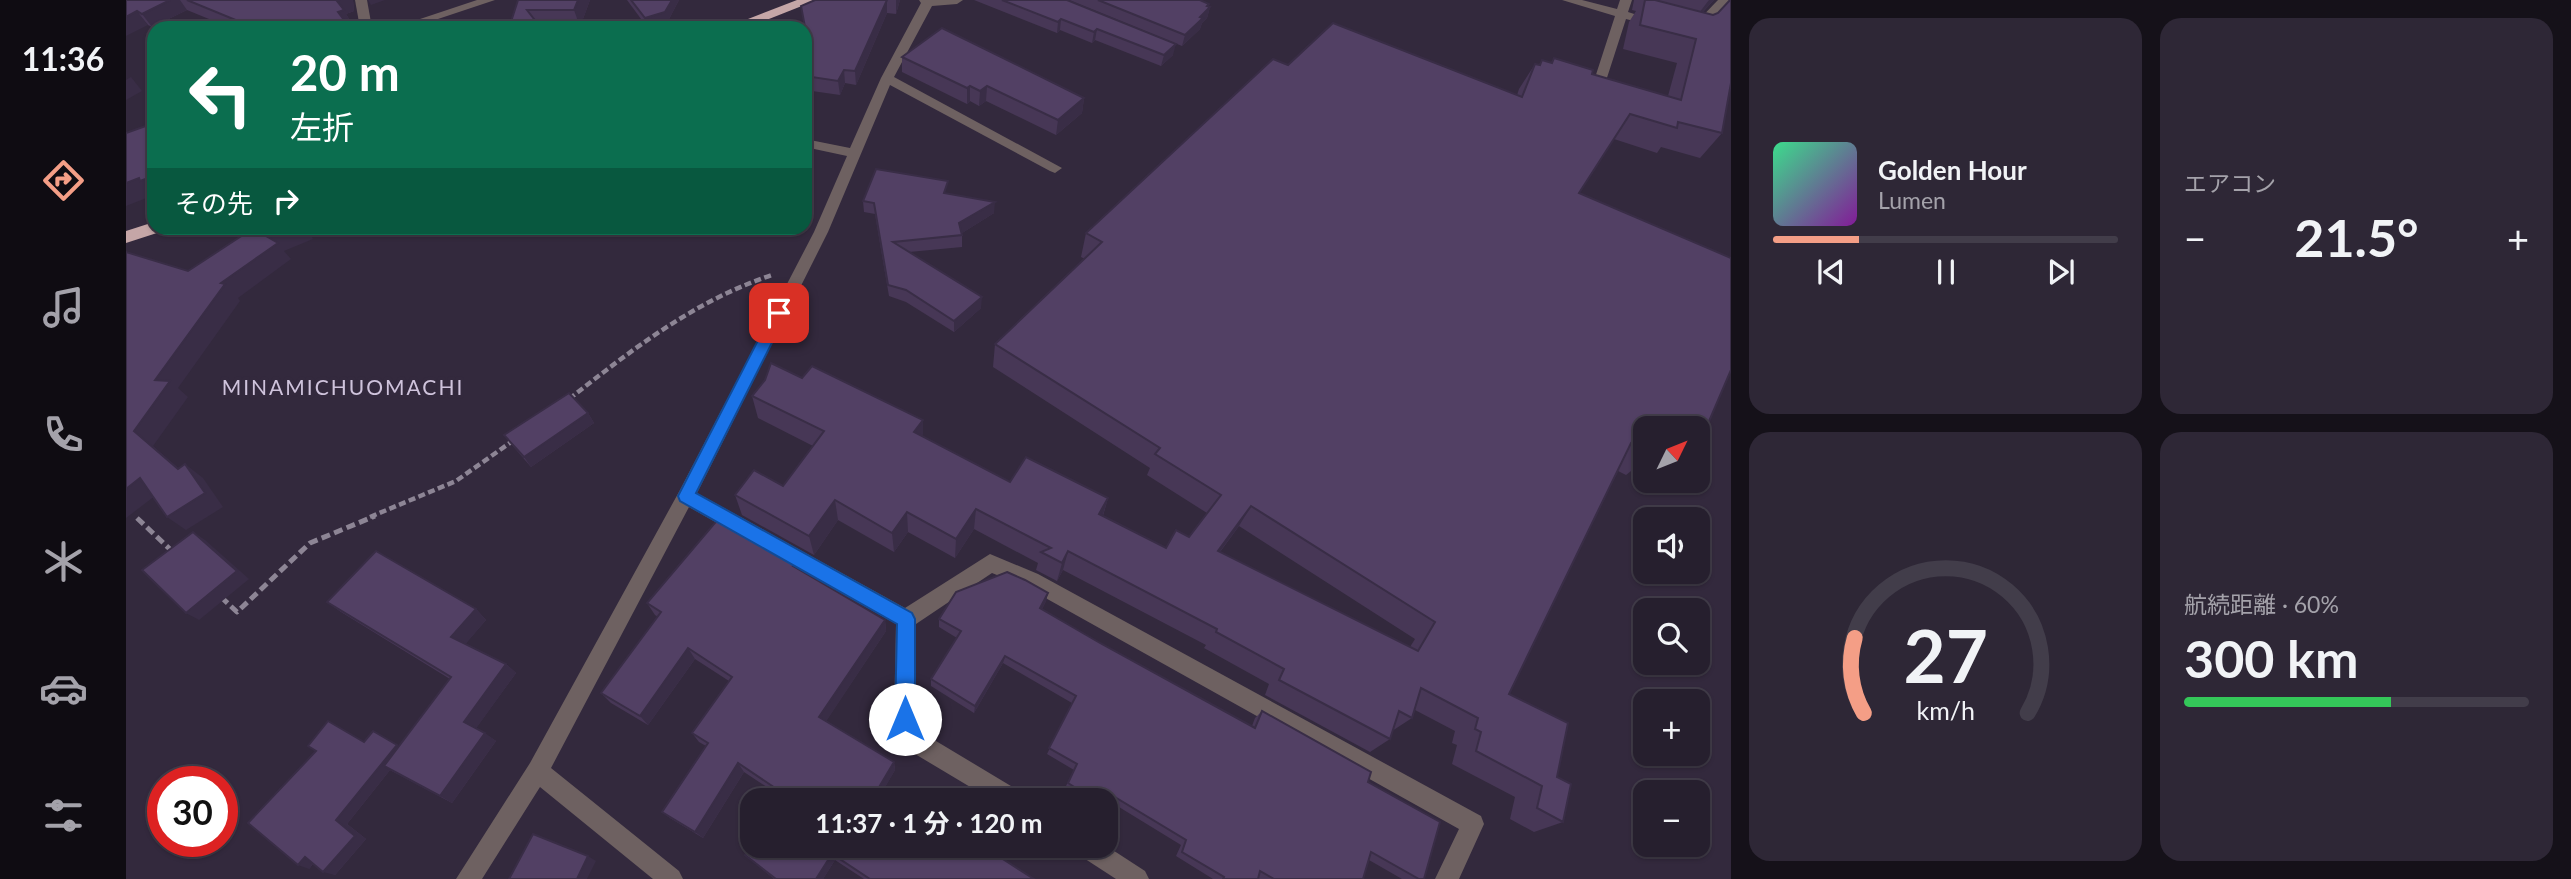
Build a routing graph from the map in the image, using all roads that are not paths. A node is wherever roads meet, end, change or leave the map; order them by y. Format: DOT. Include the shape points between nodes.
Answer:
graph roads {
  1 [pos="361,0"];
  2 [pos="489,0"];
  3 [pos="810,0"];
  4 [pos="957,0"];
  5 [pos="1567,0"];
  6 [pos="1626,0"];
  7 [pos="1724,0"];
  8 [pos="927,1"];
  9 [pos="787,4"];
  10 [pos="1623,15"];
  11 [pos="365,21"];
  12 [pos="422,21"];
  13 [pos="748,21"];
  14 [pos="887,78"];
  15 [pos="1597,90"];
  16 [pos="812,144"];
  17 [pos="854,153"];
  18 [pos="1055,168"];
  19 [pos="147,230"];
  20 [pos="126,237"];
  21 [pos="686,496"];
  22 [pos="906,619"];
  23 [pos="538,771"];
  24 [pos="993,788"];
  25 [pos="1104,858"];
  26 [pos="468,879"];
  27 [pos="671,879"];
  28 [pos="1137,879"];
  29 [pos="1447,879"];
  1 -- 11 [label="street"];
  2 -- 12 [label="street"];
  3 -- 9 [label="highway"];
  4 -- 8 [label="street"];
  5 -- 10 [label="street"];
  6 -- 10 [label="street"];
  7 -- 10 [label="street" via="1693,33"];
  8 -- 14 [label="street"];
  9 -- 13 [label="highway"];
  10 -- 15 [label="street"];
  14 -- 17 [label="street"];
  14 -- 18 [label="street"];
  16 -- 17 [label="street"];
  17 -- 21 [label="street" via="803,267"];
  19 -- 20 [label="highway"];
  21 -- 22 [label="street"];
  21 -- 23 [label="street"];
  22 -- 24 [label="street" via="905,719 918,743"];
  22 -- 29 [label="street" via="990,563 1031,580 1474,824"];
  23 -- 26 [label="street"];
  23 -- 27 [label="street"];
  25 -- 28 [label="street"];
}
